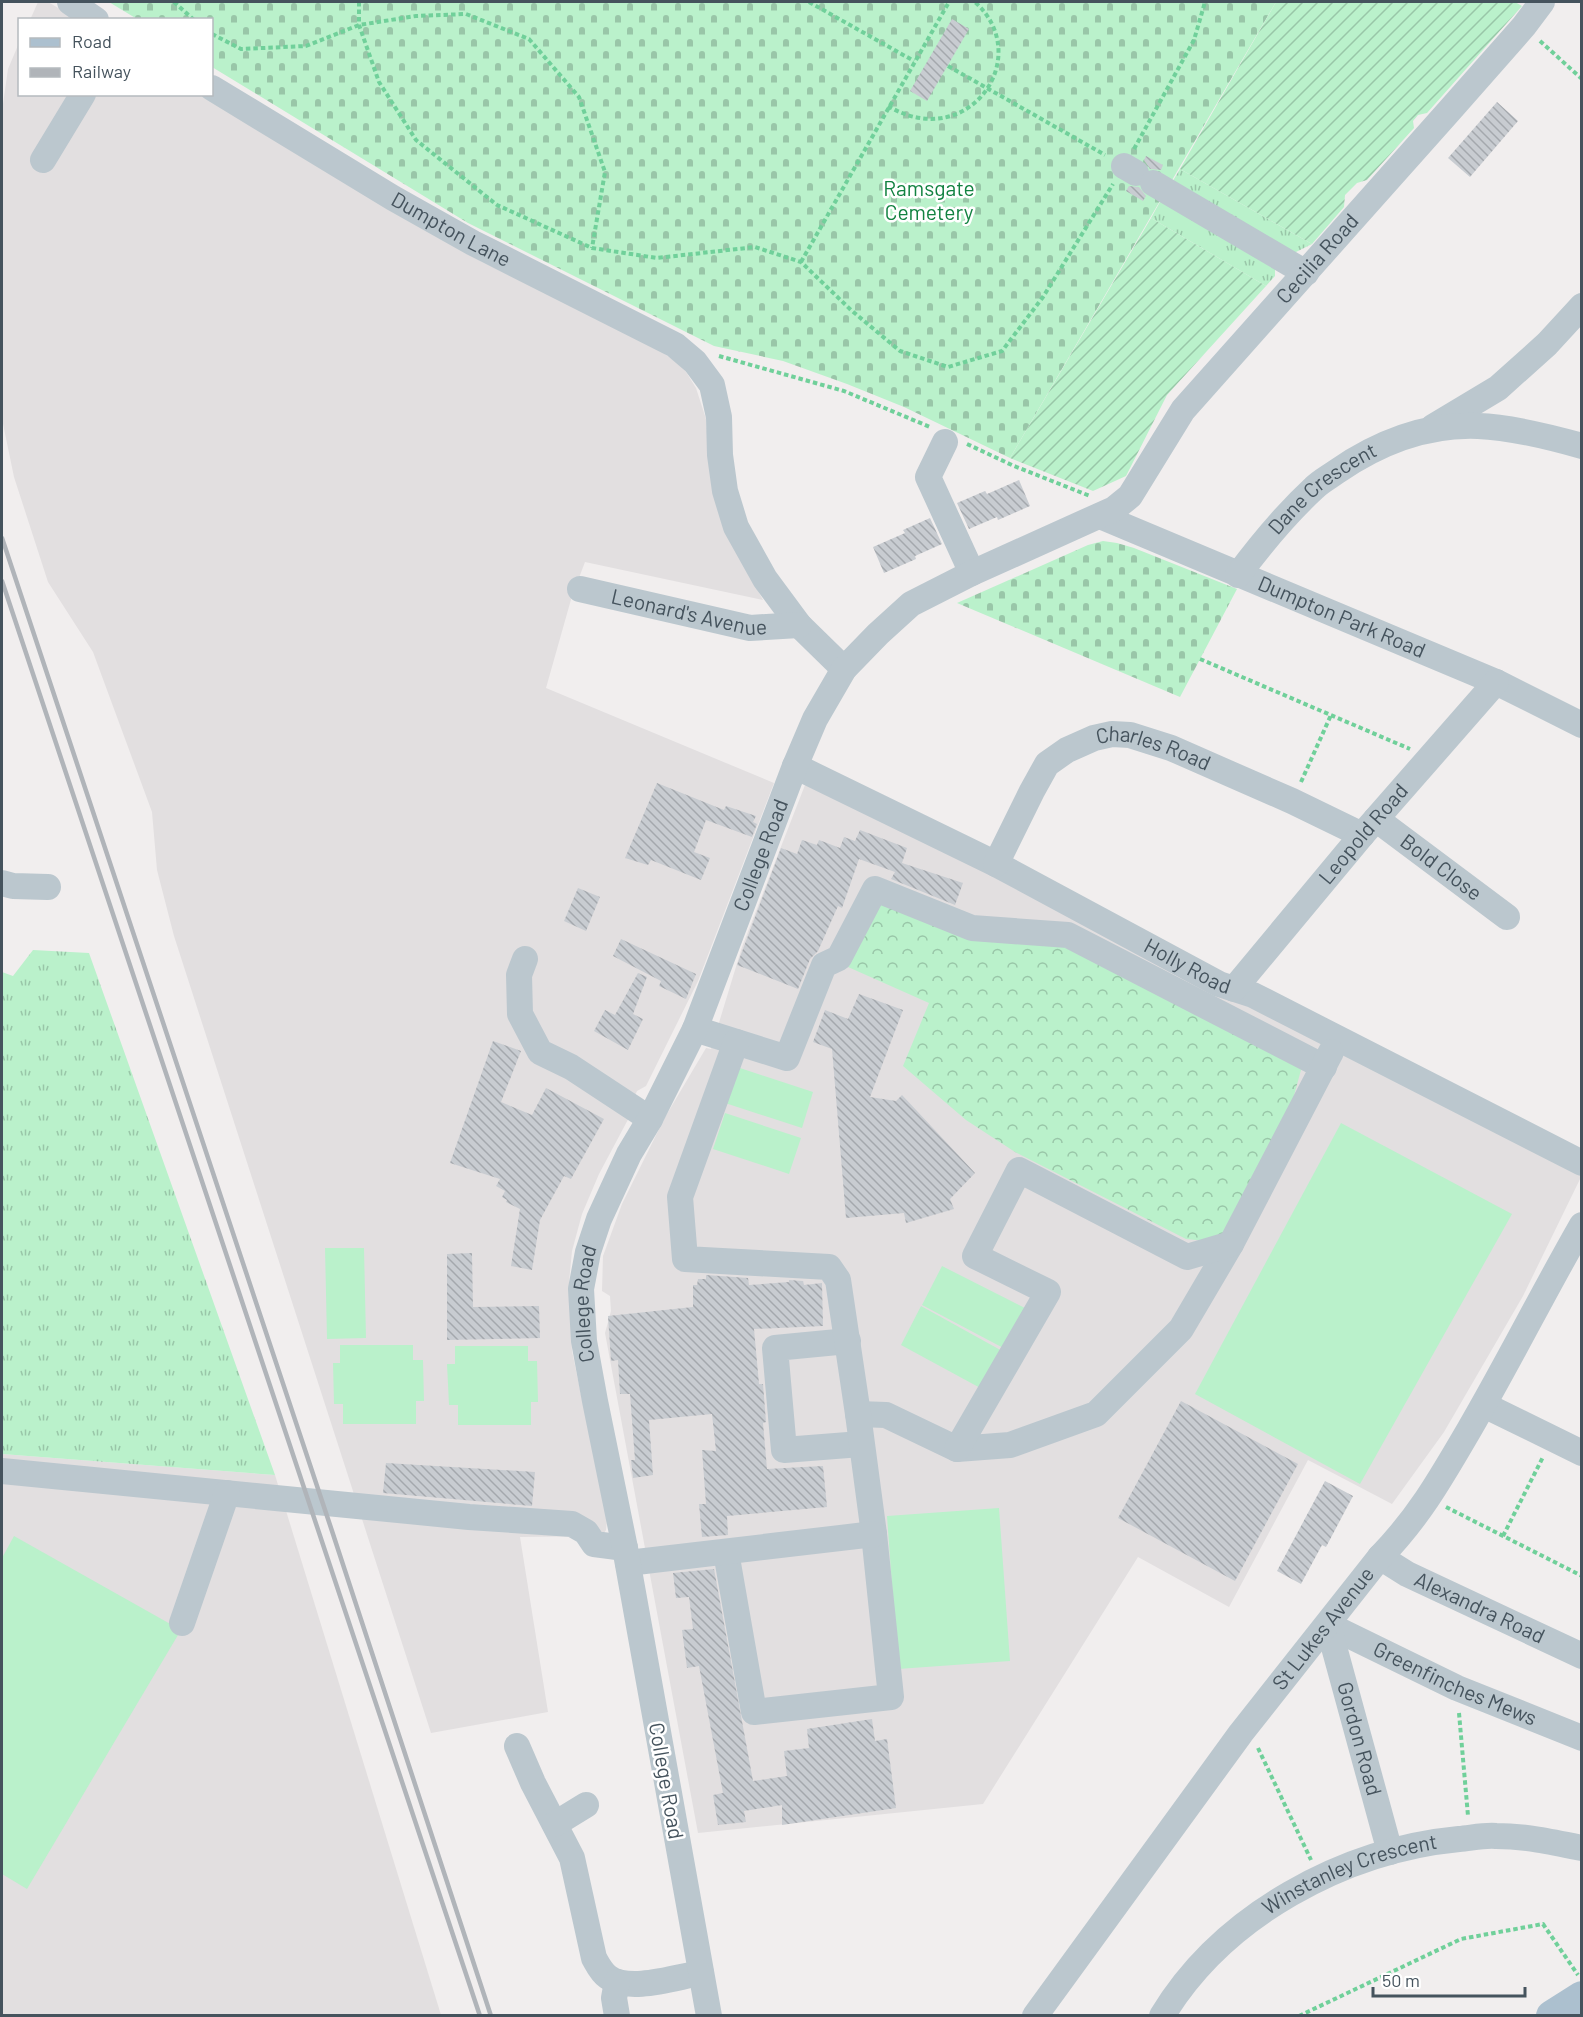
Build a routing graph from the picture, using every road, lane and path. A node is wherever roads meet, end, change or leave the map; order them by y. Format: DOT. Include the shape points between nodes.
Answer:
graph roads {
  1 [pos="69,2"];
  2 [pos="174,2"];
  3 [pos="359,2"];
  4 [pos="809,2"];
  5 [pos="949,2"];
  6 [pos="975,2"];
  7 [pos="1204,2"];
  8 [pos="1540,2"];
  9 [pos="93,18"];
  10 [pos="192,18"];
  11 [pos="359,25"];
  12 [pos="1524,26"];
  13 [pos="213,35"];
  14 [pos="914,61"];
  15 [pos="948,66"];
  16 [pos="1581,79"];
  17 [pos="987,88"];
  18 [pos="213,89"];
  19 [pos="81,96"];
  20 [pos="888,106"];
  21 [pos="43,160"];
  22 [pos="1138,174"];
  23 [pos="592,248"];
  24 [pos="801,262"];
  25 [pos="1306,273"];
  26 [pos="1581,306"];
  27 [pos="695,362"];
  28 [pos="1427,430"];
  29 [pos="947,437"];
  30 [pos="1581,446"];
  31 [pos="1100,516"];
  32 [pos="972,573"];
  33 [pos="1238,575"];
  34 [pos="580,589"];
  35 [pos="799,625"];
  36 [pos="1200,659"];
  37 [pos="844,669"];
  38 [pos="1496,682"];
  39 [pos="1331,715"];
  40 [pos="1581,725"];
  41 [pos="1430,757"];
  42 [pos="795,766"];
  43 [pos="1292,801"];
  44 [pos="1369,827"];
  45 [pos="996,864"];
  46 [pos="2,883"];
  47 [pos="48,886"];
  48 [pos="1507,917"];
  49 [pos="525,959"];
  50 [pos="1234,989"];
  51 [pos="695,1029"];
  52 [pos="1338,1038"];
  53 [pos="736,1042"];
  54 [pos="1324,1066"];
  55 [pos="650,1119"];
  56 [pos="1581,1163"];
  57 [pos="1581,1225"];
  58 [pos="1231,1244"];
  59 [pos="848,1341"];
  60 [pos="1484,1405"];
  61 [pos="858,1414"];
  62 [pos="1552,1438"];
  63 [pos="861,1444"];
  64 [pos="957,1449"];
  65 [pos="1581,1453"];
  66 [pos="2,1471"];
  67 [pos="227,1493"];
  68 [pos="1429,1499"];
  69 [pos="874,1534"];
  70 [pos="1503,1536"];
  71 [pos="726,1552"];
  72 [pos="626,1556"];
  73 [pos="1380,1557"];
  74 [pos="1581,1576"];
  75 [pos="182,1623"];
  76 [pos="1328,1625"];
  77 [pos="1581,1656"];
  78 [pos="1457,1688"];
  79 [pos="1241,1734"];
  80 [pos="1581,1738"];
  81 [pos="517,1746"];
  82 [pos="586,1805"];
  83 [pos="555,1824"];
  84 [pos="1470,1838"];
  85 [pos="1581,1848"];
  86 [pos="1390,1852"];
  87 [pos="1319,1877"];
  88 [pos="701,1973"];
  89 [pos="1581,1980"];
  90 [pos="617,1982"];
  91 [pos="1581,1997"];
  92 [pos="616,2016"];
  93 [pos="709,2016"];
  94 [pos="1035,2016"];
  95 [pos="1162,2016"];
  96 [pos="1299,2016"];
  97 [pos="1552,2016"];
  1 -- 9 [label="street"];
  2 -- 10 [label="path"];
  3 -- 11 [label="path"];
  4 -- 14 [label="path"];
  5 -- 14 [label="path"];
  6 -- 17 [label="path" via="986,14 996,38 997,64"];
  7 -- 22 [label="path" via="1194,40"];
  8 -- 12 [label="street, Cecilia Road"];
  11 -- 13 [label="path" via="306,46 241,49"];
  11 -- 23 [label="path" via="379,82 416,140 497,205"];
  11 -- 23 [label="path" via="416,16 466,14 529,39 579,97 605,172"];
  12 -- 16 [label="path"];
  12 -- 25 [label="street, Cecilia Road"];
  14 -- 20 [label="path"];
  15 -- 17 [label="path"];
  17 -- 20 [label="path" via="968,108 942,119 914,118"];
  17 -- 22 [label="path"];
  18 -- 27 [label="street, Dumpton Lane" via="393,198 675,345"];
  19 -- 21 [label="street"];
  20 -- 24 [label="path"];
  22 -- 24 [label="path" via="1002,351 948,368 900,351"];
  22 -- 25 [label="street"];
  23 -- 24 [label="path" via="657,258 755,248"];
  25 -- 31 [label="street, Cecilia Road" via="1183,410 1130,496"];
  26 -- 28 [label="street, Dane Crescent" via="1547,344 1498,388"];
  27 -- 29 [label="path" via="705,352 844,391"];
  27 -- 35 [label="street" via="712,385 719,417 725,491 736,527 765,579"];
  28 -- 30 [label="street, Dane Crescent" via="1478,426"];
  28 -- 33 [label="street, Dane Crescent" via="1387,443 1315,487 1262,543"];
  29 -- 31 [label="path" via="1093,497"];
  29 -- 32 [label="street" via="928,477"];
  31 -- 32 [label="street, College Road"];
  31 -- 33 [label="street, Dumpton Park Road"];
  32 -- 37 [label="street, College Road" via="910,604"];
  33 -- 38 [label="street, Dumpton Park Road"];
  34 -- 35 [label="street, Leonard's Avenue" via="750,628"];
  35 -- 37 [label="street"];
  36 -- 39 [label="path"];
  37 -- 42 [label="street, College Road" via="815,719"];
  38 -- 40 [label="street, Dumpton Park Road"];
  38 -- 41 [label="street, Leopold Road"];
  39 -- 41 [label="path"];
  39 -- 43 [label="path"];
  41 -- 44 [label="street, Leopold Road"];
  42 -- 45 [label="street, Holly Road"];
  42 -- 51 [label="street, College Road"];
  43 -- 44 [label="street, Charles Road"];
  43 -- 45 [label="street, Charles Road" via="1160,744 1112,734 1067,750 1047,764"];
  44 -- 48 [label="street, Bold Close"];
  44 -- 50 [label="street, Leopold Road"];
  45 -- 50 [label="street, Holly Road"];
  46 -- 47 [label="street"];
  49 -- 55 [label="street" via="519,975 520,1014 540,1052"];
  50 -- 52 [label="street, Holly Road"];
  51 -- 53 [label="street"];
  51 -- 55 [label="street, College Road"];
  52 -- 54 [label="street"];
  52 -- 56 [label="street, Holly Road"];
  53 -- 54 [label="street" via="787,1058 824,965 839,957 875,889 972,928 1068,935"];
  53 -- 59 [label="street" via="680,1197 685,1259 829,1267 838,1280"];
  54 -- 58 [label="street"];
  55 -- 72 [label="street, College Road" via="599,1219 581,1289 584,1341"];
  57 -- 60 [label="street, St Lukes Avenue"];
  58 -- 64 [label="street" via="1181,1329 1096,1414 1010,1445"];
  58 -- 64 [label="street" via="1187,1257 1019,1170 975,1256 1048,1292"];
  59 -- 61 [label="street"];
  59 -- 63 [label="street" via="776,1348 784,1450"];
  60 -- 62 [label="street"];
  60 -- 68 [label="street, St Lukes Avenue"];
  61 -- 63 [label="street"];
  61 -- 64 [label="street" via="886,1415"];
  62 -- 65 [label="street"];
  62 -- 70 [label="path"];
  63 -- 69 [label="street"];
  66 -- 67 [label="street"];
  67 -- 72 [label="street" via="572,1524 594,1544"];
  67 -- 75 [label="street"];
  68 -- 70 [label="path"];
  68 -- 73 [label="street, St Lukes Avenue"];
  69 -- 71 [label="street"];
  69 -- 71 [label="street" via="891,1697 754,1712"];
  70 -- 74 [label="path"];
  71 -- 72 [label="street"];
  72 -- 88 [label="street, College Road"];
  73 -- 76 [label="street, St Lukes Avenue"];
  73 -- 77 [label="street, Alexandra Road" via="1407,1574"];
  76 -- 78 [label="street, Greenfinches Mews"];
  76 -- 79 [label="street, St Lukes Avenue"];
  76 -- 86 [label="street, Gordon Road"];
  78 -- 80 [label="street, Greenfinches Mews"];
  78 -- 84 [label="path"];
  79 -- 87 [label="path" via="1258,1748"];
  79 -- 94 [label="street, St Lukes Avenue"];
  81 -- 83 [label="street"];
  82 -- 83 [label="street"];
  83 -- 90 [label="street" via="572,1858 594,1958 600,1970"];
  84 -- 85 [label="street, Winstanley Crescent" via="1544,1840"];
  84 -- 86 [label="street, Winstanley Crescent"];
  86 -- 87 [label="street, Winstanley Crescent"];
  87 -- 95 [label="street, Winstanley Crescent" via="1266,1909 1220,1944 1175,1994"];
  88 -- 90 [label="street" via="633,1985"];
  88 -- 93 [label="street, College Road"];
  89 -- 96 [label="path" via="1543,1924 1461,1939"];
  90 -- 92 [label="street"];
  91 -- 97 [label="main road"];
}
